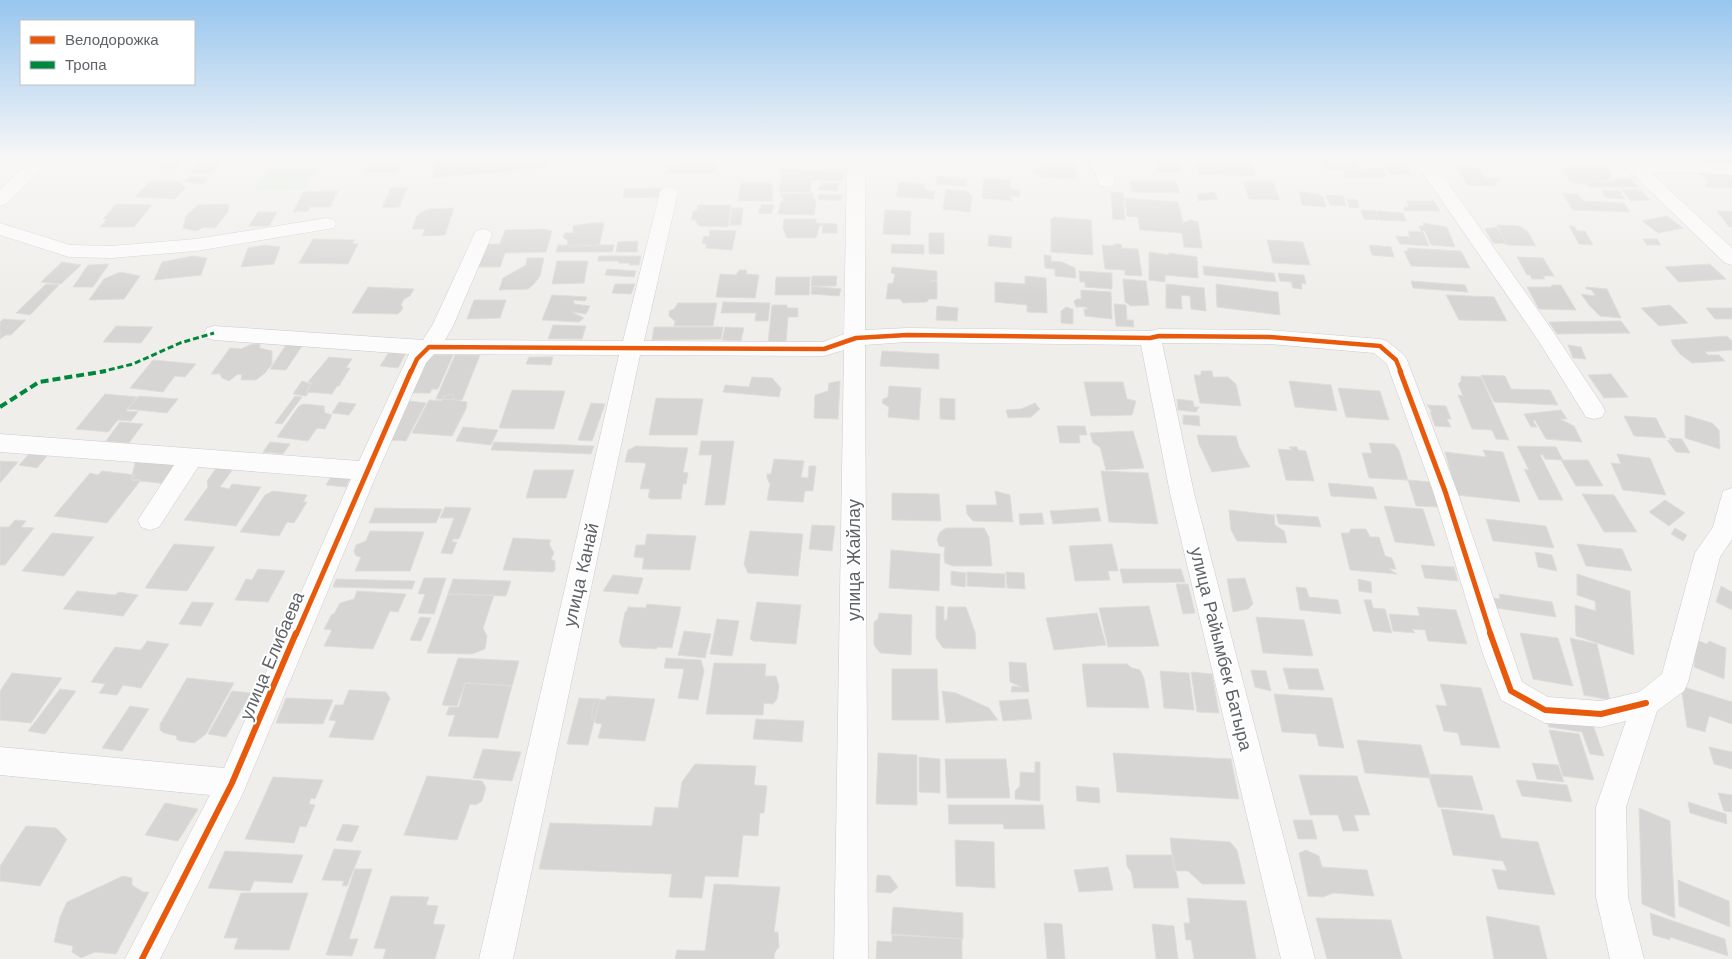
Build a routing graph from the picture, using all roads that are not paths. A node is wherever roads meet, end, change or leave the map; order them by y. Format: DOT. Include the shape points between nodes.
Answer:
graph roads {
  1 [pos="666,205"];
  2 [pos="856,205"];
  3 [pos="1455,205"];
  4 [pos="1674,205"];
  5 [pos="327,224"];
  6 [pos="0,229"];
  7 [pos="483,236"];
  8 [pos="1732,259"];
  9 [pos="214,333"];
  10 [pos="856,338"];
  11 [pos="1150,338"];
  12 [pos="631,349"];
  13 [pos="425,351"];
  14 [pos="1594,411"];
  15 [pos="0,443"];
  16 [pos="192,458"];
  17 [pos="366,471"];
  18 [pos="1732,498"];
  19 [pos="150,520"];
  20 [pos="1646,703"];
  21 [pos="0,761"];
  22 [pos="232,783"];
  23 [pos="142,959"];
  24 [pos="496,959"];
  25 [pos="851,959"];
  26 [pos="1298,959"];
  27 [pos="1627,959"];
  1 -- 12 [label="street, улица Канай"];
  2 -- 10 [label="street, улица Жайлау"];
  3 -- 14 [label="street"];
  4 -- 8 [label="street"];
  5 -- 6 [label="street" via="196,245 104,252 69,251"];
  7 -- 13 [label="street, улица Елибаева" via="443,326"];
  9 -- 13 [label="street"];
  10 -- 11 [label="street" via="908,335"];
  10 -- 12 [label="street" via="824,349"];
  10 -- 25 [label="street, улица Жайлау"];
  11 -- 20 [label="street" via="1269,337 1380,346 1396,360 1445,491 1496,654 1511,691 1545,710 1601,714"];
  11 -- 26 [label="street, улица Райымбек Батыра" via="1182,493"];
  12 -- 13 [label="street"];
  12 -- 24 [label="street, улица Канай"];
  13 -- 17 [label="street, улица Елибаева"];
  15 -- 16 [label="street"];
  16 -- 17 [label="street"];
  16 -- 19 [label="street"];
  17 -- 22 [label="street, улица Елибаева"];
  18 -- 20 [label="street" via="1724,531 1708,553 1674,682"];
  20 -- 27 [label="street" via="1611,808 1612,897"];
  21 -- 22 [label="street"];
  22 -- 23 [label="street, улица Елибаева"];
}
